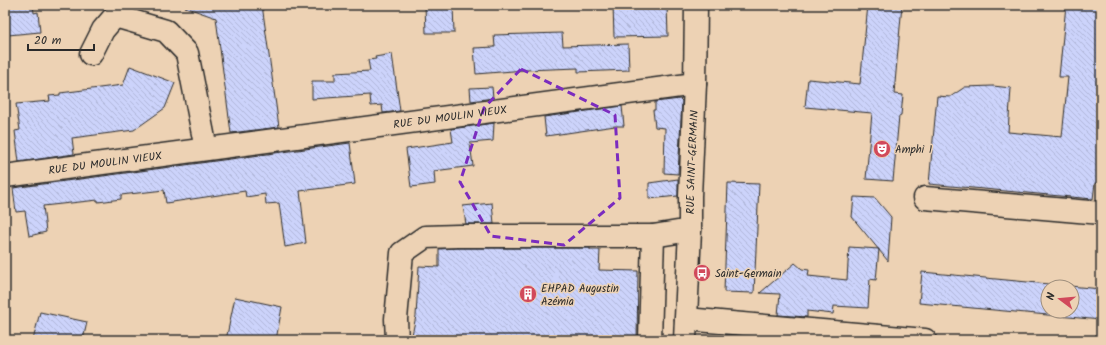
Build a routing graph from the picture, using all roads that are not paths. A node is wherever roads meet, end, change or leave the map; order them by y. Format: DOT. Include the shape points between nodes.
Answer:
graph roads {
  1 [pos="696,5"];
  2 [pos="91,54"];
  3 [pos="695,84"];
  4 [pos="206,149"];
  5 [pos="5,176"];
  6 [pos="925,198"];
  7 [pos="1101,213"];
  8 [pos="690,230"];
  9 [pos="653,236"];
  10 [pos="686,330"];
  11 [pos="892,339"];
  12 [pos="397,340"];
  13 [pos="650,340"];
  14 [pos="925,340"];
  1 -- 3 [label="street, RUE SAINT-GERMAIN"];
  2 -- 4 [label="street" via="103,30 115,16 166,31 188,53"];
  3 -- 4 [label="street, RUE DU MOULIN VIEUX"];
  3 -- 8 [label="street, RUE SAINT-GERMAIN"];
  4 -- 5 [label="street, RUE DU MOULIN VIEUX"];
  6 -- 7 [label="street"];
  8 -- 9 [label="street"];
  8 -- 10 [label="street, RUE SAINT-GERMAIN"];
  9 -- 12 [label="street" via="425,238 402,253 396,319"];
  9 -- 13 [label="street"];
  10 -- 11 [label="street, RUE SAINT-GERMAIN"];
  11 -- 14 [label="street, RUE SAINT-GERMAIN"];
}
